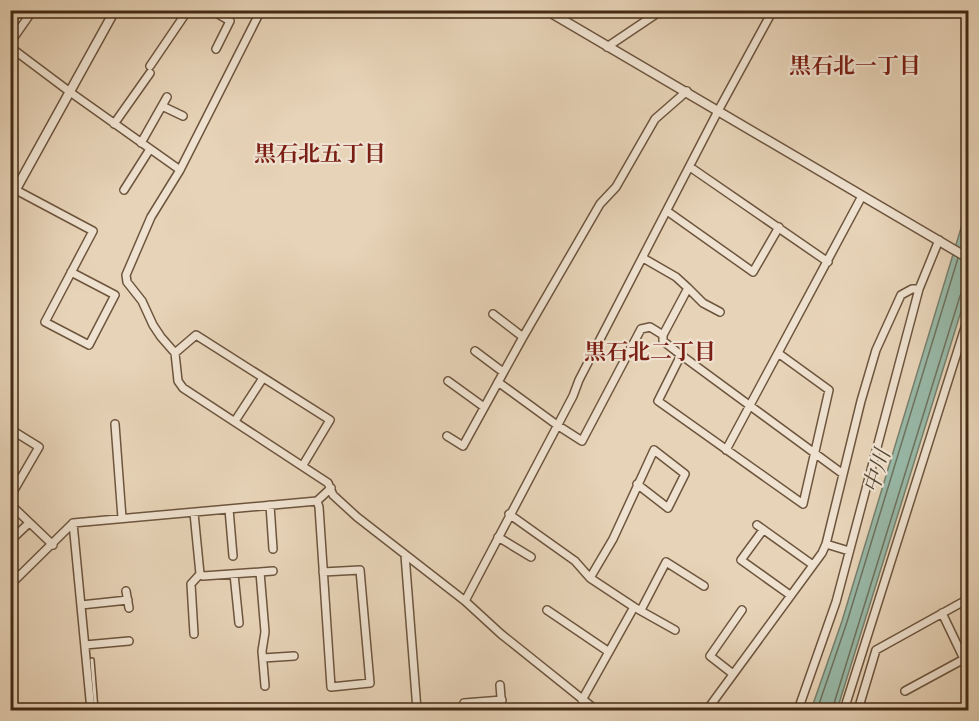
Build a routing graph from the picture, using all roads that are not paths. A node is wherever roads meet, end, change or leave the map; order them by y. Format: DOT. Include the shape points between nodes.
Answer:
graph roads {
  1 [pos="33,10"];
  2 [pos="115,10"];
  3 [pos="188,10"];
  4 [pos="211,10"];
  5 [pos="261,10"];
  6 [pos="546,10"];
  7 [pos="642,10"];
  8 [pos="662,10"];
  9 [pos="773,10"];
  10 [pos="651,17"];
  11 [pos="10,45"];
  12 [pos="607,47"];
  13 [pos="216,49"];
  14 [pos="70,92"];
  15 [pos="687,92"];
  16 [pos="167,98"];
  17 [pos="162,106"];
  18 [pos="718,111"];
  19 [pos="183,116"];
  20 [pos="114,124"];
  21 [pos="141,143"];
  22 [pos="150,149"];
  23 [pos="690,167"];
  24 [pos="180,170"];
  25 [pos="16,190"];
  26 [pos="124,190"];
  27 [pos="862,196"];
  28 [pos="10,200"];
  29 [pos="667,212"];
  30 [pos="779,227"];
  31 [pos="939,240"];
  32 [pos="643,258"];
  33 [pos="969,258"];
  34 [pos="828,262"];
  35 [pos="71,272"];
  36 [pos="688,288"];
  37 [pos="919,289"];
  38 [pos="720,312"];
  39 [pos="493,314"];
  40 [pos="969,318"];
  41 [pos="663,335"];
  42 [pos="523,336"];
  43 [pos="475,351"];
  44 [pos="176,353"];
  45 [pos="778,353"];
  46 [pos="681,355"];
  47 [pos="503,372"];
  48 [pos="263,378"];
  49 [pos="448,381"];
  50 [pos="498,382"];
  51 [pos="750,406"];
  52 [pos="484,407"];
  53 [pos="235,422"];
  54 [pos="115,424"];
  55 [pos="557,425"];
  56 [pos="10,429"];
  57 [pos="447,436"];
  58 [pos="726,450"];
  59 [pos="815,453"];
  60 [pos="303,465"];
  61 [pos="843,474"];
  62 [pos="637,483"];
  63 [pos="331,488"];
  64 [pos="10,497"];
  65 [pos="317,501"];
  66 [pos="10,504"];
  67 [pos="270,505"];
  68 [pos="229,509"];
  69 [pos="194,513"];
  70 [pos="509,514"];
  71 [pos="122,518"];
  72 [pos="29,523"];
  73 [pos="74,523"];
  74 [pos="757,525"];
  75 [pos="763,530"];
  76 [pos="498,537"];
  77 [pos="10,541"];
  78 [pos="826,543"];
  79 [pos="52,545"];
  80 [pos="273,549"];
  81 [pos="849,551"];
  82 [pos="405,555"];
  83 [pos="233,556"];
  84 [pos="531,557"];
  85 [pos="813,565"];
  86 [pos="273,571"];
  87 [pos="260,572"];
  88 [pos="323,572"];
  89 [pos="200,574"];
  90 [pos="234,574"];
  91 [pos="590,578"];
  92 [pos="10,585"];
  93 [pos="704,586"];
  94 [pos="126,591"];
  95 [pos="790,595"];
  96 [pos="969,599"];
  97 [pos="465,601"];
  98 [pos="81,605"];
  99 [pos="637,608"];
  100 [pos="547,610"];
  101 [pos="742,610"];
  102 [pos="942,613"];
  103 [pos="239,623"];
  104 [pos="675,630"];
  105 [pos="194,634"];
  106 [pos="129,641"];
  107 [pos="85,645"];
  108 [pos="609,652"];
  109 [pos="294,656"];
  110 [pos="263,658"];
  111 [pos="92,660"];
  112 [pos="733,674"];
  113 [pos="500,685"];
  114 [pos="265,686"];
  115 [pos="905,691"];
  116 [pos="502,700"];
  117 [pos="582,700"];
  118 [pos="464,703"];
  119 [pos="859,709"];
  120 [pos="91,711"];
  121 [pos="96,711"];
  122 [pos="417,711"];
  123 [pos="502,711"];
  124 [pos="596,711"];
  125 [pos="707,711"];
  126 [pos="798,711"];
  127 [pos="844,711"];
  1 -- 11 [label="street"];
  2 -- 14 [label="street"];
  3 -- 20 [label="street"];
  4 -- 13 [label="street" via="230,21"];
  5 -- 24 [label="street"];
  6 -- 12 [label="street"];
  7 -- 10 [label="street"];
  8 -- 10 [label="street"];
  9 -- 18 [label="street"];
  10 -- 12 [label="street"];
  11 -- 14 [label="street"];
  12 -- 15 [label="street"];
  14 -- 20 [label="street"];
  14 -- 25 [label="street"];
  15 -- 18 [label="street"];
  15 -- 42 [label="street" via="655,119"];
  16 -- 17 [label="street"];
  17 -- 19 [label="street"];
  17 -- 21 [label="street"];
  18 -- 23 [label="street"];
  18 -- 27 [label="street"];
  20 -- 21 [label="street"];
  21 -- 22 [label="street"];
  22 -- 24 [label="street"];
  22 -- 26 [label="street"];
  23 -- 29 [label="street"];
  23 -- 30 [label="street"];
  24 -- 44 [label="street" via="151,217 126,275 153,325"];
  25 -- 28 [label="street"];
  25 -- 35 [label="street" via="93,231"];
  27 -- 31 [label="street"];
  27 -- 34 [label="street"];
  29 -- 30 [label="street" via="753,272"];
  29 -- 32 [label="street"];
  30 -- 34 [label="street"];
  31 -- 33 [label="street"];
  31 -- 37 [label="street"];
  32 -- 36 [label="street"];
  32 -- 55 [label="street"];
  34 -- 45 [label="street"];
  35 -- 35 [label="street" via="45,322 89,345 116,294"];
  36 -- 38 [label="street"];
  36 -- 41 [label="street"];
  37 -- 61 [label="street" via="901,295 884,330 868,375"];
  37 -- 81 [label="street"];
  39 -- 42 [label="street"];
  40 -- 127 [label="street"];
  41 -- 46 [label="street" via="663,341"];
  41 -- 55 [label="street" via="650,327 641,329 582,441"];
  42 -- 47 [label="street"];
  43 -- 47 [label="street"];
  44 -- 48 [label="street" via="196,335"];
  44 -- 53 [label="street" via="178,381 183,388"];
  45 -- 51 [label="street"];
  45 -- 59 [label="street" via="829,390"];
  46 -- 51 [label="street"];
  46 -- 58 [label="street" via="658,401"];
  47 -- 50 [label="street"];
  48 -- 53 [label="street"];
  48 -- 60 [label="street" via="330,420"];
  49 -- 52 [label="street"];
  50 -- 52 [label="street"];
  50 -- 55 [label="street"];
  51 -- 58 [label="street"];
  51 -- 59 [label="street"];
  52 -- 57 [label="street" via="463,446"];
  53 -- 60 [label="street"];
  54 -- 71 [label="street"];
  55 -- 70 [label="street"];
  56 -- 64 [label="street" via="39,447"];
  58 -- 59 [label="street" via="803,504"];
  59 -- 61 [label="street"];
  60 -- 63 [label="street"];
  61 -- 78 [label="street"];
  62 -- 62 [label="street" via="668,508 685,474 654,450"];
  62 -- 91 [label="street" via="613,539"];
  63 -- 65 [label="street"];
  63 -- 82 [label="street" via="333,495 357,517"];
  65 -- 67 [label="street"];
  65 -- 88 [label="street"];
  66 -- 72 [label="street"];
  67 -- 68 [label="street"];
  67 -- 80 [label="street"];
  68 -- 69 [label="street"];
  68 -- 83 [label="street"];
  69 -- 71 [label="street"];
  69 -- 89 [label="street"];
  70 -- 76 [label="street"];
  70 -- 91 [label="street" via="575,561"];
  71 -- 73 [label="street"];
  72 -- 77 [label="street"];
  72 -- 79 [label="street"];
  73 -- 79 [label="street"];
  73 -- 98 [label="street"];
  74 -- 75 [label="street"];
  75 -- 85 [label="street"];
  75 -- 95 [label="street" via="741,560"];
  76 -- 84 [label="street"];
  76 -- 97 [label="street"];
  78 -- 81 [label="street"];
  78 -- 85 [label="street"];
  79 -- 92 [label="street"];
  81 -- 126 [label="street" via="836,602"];
  82 -- 97 [label="street"];
  82 -- 122 [label="street"];
  85 -- 95 [label="street"];
  86 -- 87 [label="street"];
  87 -- 90 [label="street"];
  87 -- 110 [label="street"];
  88 -- 88 [label="street" via="360,570 370,683 331,687"];
  89 -- 90 [label="street"];
  89 -- 105 [label="street" via="191,584"];
  90 -- 103 [label="street"];
  91 -- 99 [label="street"];
  93 -- 99 [label="street" via="666,562"];
  94 -- 98 [label="street" via="128,604"];
  95 -- 112 [label="street"];
  96 -- 102 [label="street"];
  97 -- 117 [label="street"];
  98 -- 107 [label="street"];
  99 -- 104 [label="street"];
  99 -- 108 [label="street"];
  100 -- 108 [label="street"];
  101 -- 112 [label="street" via="710,656"];
  102 -- 115 [label="street" via="964,659"];
  102 -- 119 [label="street" via="876,650"];
  106 -- 107 [label="street"];
  107 -- 120 [label="street"];
  108 -- 117 [label="street"];
  109 -- 110 [label="street"];
  110 -- 114 [label="street"];
  111 -- 121 [label="lane"];
  112 -- 125 [label="street"];
  113 -- 116 [label="street"];
  116 -- 118 [label="street"];
  116 -- 123 [label="street"];
  117 -- 124 [label="street"];
}
